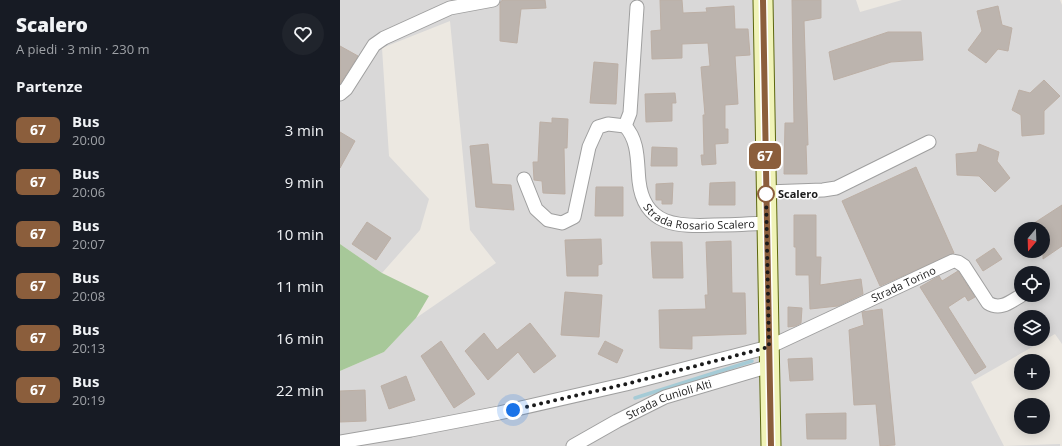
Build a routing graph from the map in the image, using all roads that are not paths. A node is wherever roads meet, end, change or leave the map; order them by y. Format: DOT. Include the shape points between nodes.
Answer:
graph roads {
  1 [pos="493,0"];
  2 [pos="763,0"];
  3 [pos="637,7"];
  4 [pos="340,94"];
  5 [pos="625,126"];
  6 [pos="930,142"];
  7 [pos="524,179"];
  8 [pos="766,192"];
  9 [pos="766,223"];
  10 [pos="1014,299"];
  11 [pos="770,357"];
  12 [pos="340,442"];
  13 [pos="573,446"];
  14 [pos="771,446"];
  1 -- 4 [label="street" via="450,8 384,38 374,45 346,89"];
  2 -- 8 [label="main road"];
  3 -- 5 [label="street" via="630,113"];
  5 -- 7 [label="street" via="608,124 598,128 589,147 574,218 562,223 548,220 536,209"];
  5 -- 9 [label="street, Strada Rosario Scalero" via="631,132 638,156 639,182 644,199 650,211 662,220 672,224 694,226"];
  6 -- 8 [label="street" via="836,188"];
  8 -- 9 [label="main road"];
  9 -- 11 [label="main road"];
  10 -- 11 [label="street, Strada Torino" via="999,307 992,306 964,266 953,261"];
  11 -- 12 [label="street" via="626,384 499,413"];
  11 -- 13 [label="street, Strada Cunioli Alti" via="665,397"];
  11 -- 14 [label="main road"];
}
